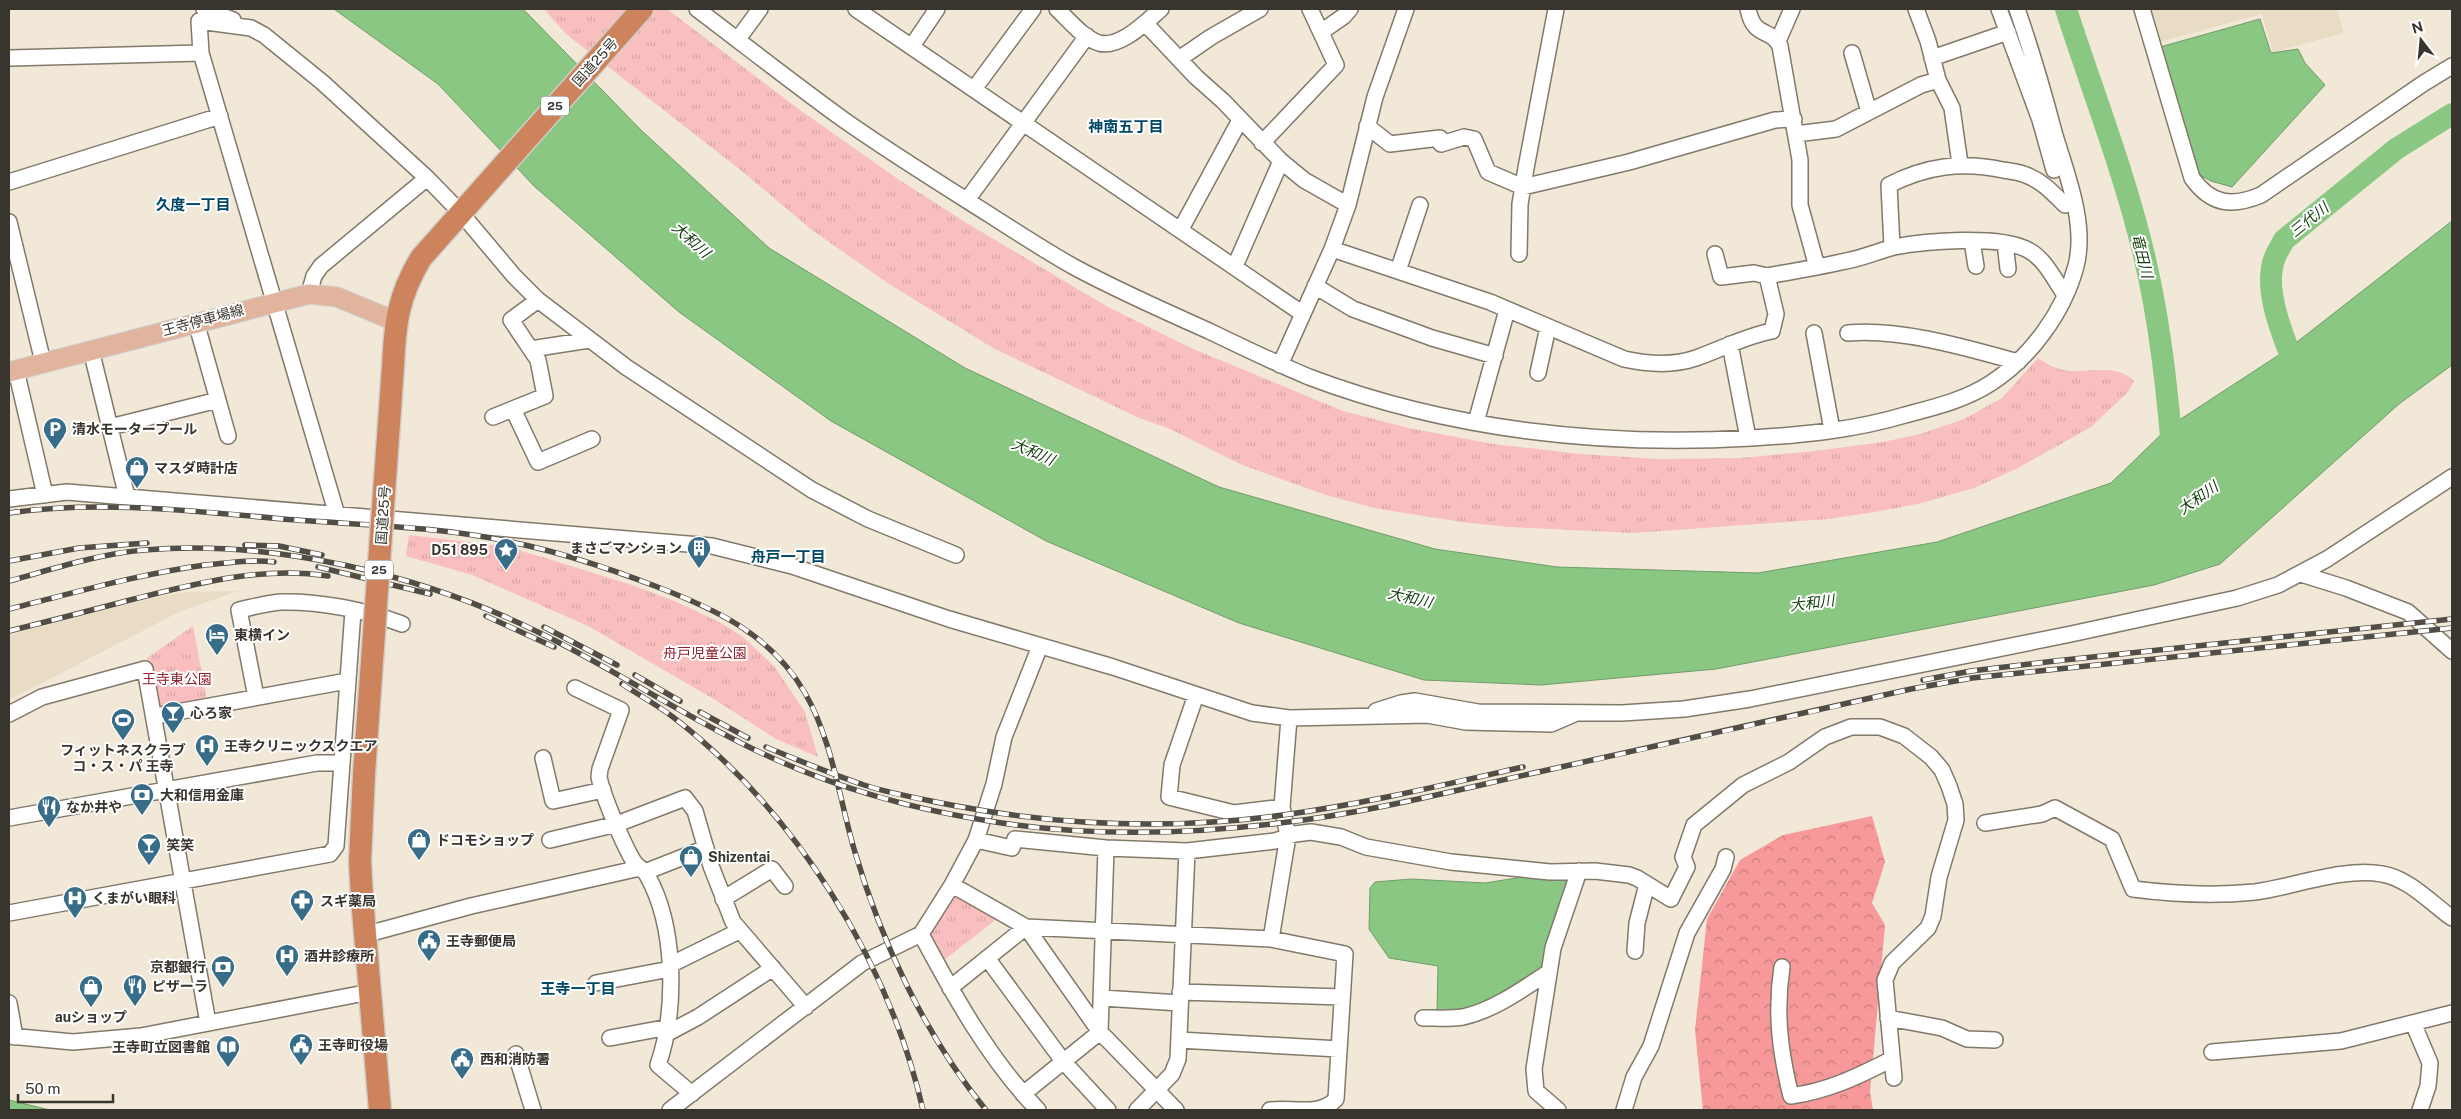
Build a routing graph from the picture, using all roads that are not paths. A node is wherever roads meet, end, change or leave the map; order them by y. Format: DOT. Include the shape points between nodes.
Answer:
graph roads {
  1 [pos="204,9"];
  2 [pos="642,9"];
  3 [pos="698,9"];
  4 [pos="760,9"];
  5 [pos="856,9"];
  6 [pos="937,9"];
  7 [pos="1033,9"];
  8 [pos="1057,9"];
  9 [pos="1161,9"];
  10 [pos="1260,9"];
  11 [pos="1310,9"];
  12 [pos="1350,9"];
  13 [pos="1406,9"];
  14 [pos="1556,9"];
  15 [pos="1748,9"];
  16 [pos="1792,9"];
  17 [pos="1916,9"];
  18 [pos="1999,9"];
  19 [pos="2017,9"];
  20 [pos="2142,9"];
  21 [pos="1145,23"];
  22 [pos="251,28"];
  23 [pos="1321,32"];
  24 [pos="2008,32"];
  25 [pos="1087,36"];
  26 [pos="738,39"];
  27 [pos="1778,41"];
  28 [pos="912,46"];
  29 [pos="201,53"];
  30 [pos="1852,53"];
  31 [pos="9,58"];
  32 [pos="1932,58"];
  33 [pos="1179,59"];
  34 [pos="2452,66"];
  35 [pos="1938,80"];
  36 [pos="974,89"];
  37 [pos="1869,112"];
  38 [pos="220,116"];
  39 [pos="1240,120"];
  40 [pos="1024,123"];
  41 [pos="1368,126"];
  42 [pos="1795,127"];
  43 [pos="1262,143"];
  44 [pos="1281,161"];
  45 [pos="1960,164"];
  46 [pos="427,178"];
  47 [pos="9,182"];
  48 [pos="1523,187"];
  49 [pos="967,200"];
  50 [pos="1348,205"];
  51 [pos="1420,205"];
  52 [pos="464,208"];
  53 [pos="2070,210"];
  54 [pos="9,222"];
  55 [pos="1181,229"];
  56 [pos="1972,241"];
  57 [pos="2005,243"];
  58 [pos="1332,248"];
  59 [pos="1892,248"];
  60 [pos="1519,254"];
  61 [pos="1715,254"];
  62 [pos="1235,266"];
  63 [pos="1976,266"];
  64 [pos="1817,267"];
  65 [pos="2008,269"];
  66 [pos="1398,271"];
  67 [pos="1768,276"];
  68 [pos="1315,286"];
  69 [pos="309,294"];
  70 [pos="2065,295"];
  71 [pos="538,300"];
  72 [pos="274,302"];
  73 [pos="1507,310"];
  74 [pos="1303,314"];
  75 [pos="196,322"];
  76 [pos="395,322"];
  77 [pos="1548,327"];
  78 [pos="1814,333"];
  79 [pos="1848,333"];
  80 [pos="589,340"];
  81 [pos="1730,344"];
  82 [pos="531,349"];
  83 [pos="91,350"];
  84 [pos="1495,356"];
  85 [pos="42,362"];
  86 [pos="2018,362"];
  87 [pos="1280,364"];
  88 [pos="12,371"];
  89 [pos="1538,373"];
  90 [pos="218,400"];
  91 [pos="513,409"];
  92 [pos="493,417"];
  93 [pos="1476,422"];
  94 [pos="110,427"];
  95 [pos="1832,430"];
  96 [pos="228,436"];
  97 [pos="1748,438"];
  98 [pos="592,439"];
  99 [pos="2452,476"];
  100 [pos="45,496"];
  101 [pos="127,497"];
  102 [pos="9,500"];
  103 [pos="337,515"];
  104 [pos="956,555"];
  105 [pos="2301,574"];
  106 [pos="353,611"];
  107 [pos="402,624"];
  108 [pos="1040,646"];
  109 [pos="2452,651"];
  110 [pos="347,681"];
  111 [pos="575,688"];
  112 [pos="1196,695"];
  113 [pos="256,698"];
  114 [pos="9,714"];
  115 [pos="154,716"];
  116 [pos="1289,718"];
  117 [pos="543,758"];
  118 [pos="340,763"];
  119 [pos="167,790"];
  120 [pos="603,790"];
  121 [pos="1282,807"];
  122 [pos="9,818"];
  123 [pos="1985,822"];
  124 [pos="617,824"];
  125 [pos="1288,836"];
  126 [pos="550,840"];
  127 [pos="976,840"];
  128 [pos="706,848"];
  129 [pos="1106,848"];
  130 [pos="1187,851"];
  131 [pos="1726,857"];
  132 [pos="643,870"];
  133 [pos="1579,871"];
  134 [pos="184,881"];
  135 [pos="1647,884"];
  136 [pos="952,885"];
  137 [pos="785,886"];
  138 [pos="723,899"];
  139 [pos="9,914"];
  140 [pos="2452,918"];
  141 [pos="1026,927"];
  142 [pos="739,930"];
  143 [pos="1104,930"];
  144 [pos="364,934"];
  145 [pos="921,934"];
  146 [pos="1183,934"];
  147 [pos="1271,939"];
  148 [pos="1634,952"];
  149 [pos="987,958"];
  150 [pos="670,967"];
  151 [pos="1782,967"];
  152 [pos="773,968"];
  153 [pos="1549,972"];
  154 [pos="596,983"];
  155 [pos="950,988"];
  156 [pos="370,992"];
  157 [pos="1342,997"];
  158 [pos="1102,998"];
  159 [pos="1180,998"];
  160 [pos="9,1003"];
  161 [pos="806,1006"];
  162 [pos="2452,1013"];
  163 [pos="1424,1018"];
  164 [pos="1888,1018"];
  165 [pos="208,1023"];
  166 [pos="2414,1023"];
  167 [pos="668,1030"];
  168 [pos="1100,1032"];
  169 [pos="12,1037"];
  170 [pos="610,1038"];
  171 [pos="1179,1040"];
  172 [pos="1995,1040"];
  173 [pos="1339,1049"];
  174 [pos="2212,1052"];
  175 [pos="516,1054"];
  176 [pos="1892,1059"];
  177 [pos="1063,1061"];
  178 [pos="1894,1078"];
  179 [pos="1156,1090"];
  180 [pos="692,1094"];
  181 [pos="1023,1094"];
  182 [pos="380,1110"];
  183 [pos="533,1110"];
  184 [pos="670,1110"];
  185 [pos="1038,1110"];
  186 [pos="1108,1110"];
  187 [pos="1137,1110"];
  188 [pos="1176,1110"];
  189 [pos="1270,1110"];
  190 [pos="1321,1110"];
  191 [pos="1558,1110"];
  192 [pos="1624,1110"];
  193 [pos="2420,1110"];
  1 -- 22 [label="street"];
  2 -- 52 [label="highway, 国道25号 / 25"];
  3 -- 26 [label="street"];
  4 -- 26 [label="street"];
  5 -- 28 [label="street"];
  6 -- 28 [label="street"];
  7 -- 36 [label="street"];
  8 -- 25 [label="street"];
  9 -- 21 [label="street"];
  10 -- 33 [label="street"];
  11 -- 23 [label="street"];
  12 -- 23 [label="street"];
  13 -- 41 [label="street"];
  14 -- 48 [label="street"];
  15 -- 27 [label="street" via="1754,27"];
  16 -- 27 [label="street"];
  17 -- 32 [label="street"];
  18 -- 24 [label="street"];
  19 -- 53 [label="street" via="2041,84"];
  20 -- 34 [label="street" via="2192,178 2200,189 2226,203 2245,202 2261,195"];
  21 -- 25 [label="street" via="1131,35 1108,43 1100,43"];
  21 -- 33 [label="street"];
  22 -- 29 [label="street" via="199,21"];
  22 -- 46 [label="street" via="322,82"];
  23 -- 43 [label="street" via="1336,65"];
  24 -- 32 [label="street"];
  24 -- 53 [label="street"];
  25 -- 40 [label="street"];
  26 -- 49 [label="street" via="843,119"];
  27 -- 42 [label="street"];
  28 -- 36 [label="street"];
  29 -- 31 [label="street"];
  29 -- 38 [label="street"];
  30 -- 37 [label="street"];
  32 -- 35 [label="street"];
  33 -- 39 [label="street"];
  35 -- 37 [label="street" via="1921,85"];
  35 -- 45 [label="street" via="1952,108"];
  36 -- 40 [label="street"];
  37 -- 42 [label="street" via="1836,129"];
  38 -- 47 [label="street"];
  38 -- 72 [label="street"];
  39 -- 43 [label="street"];
  39 -- 55 [label="street"];
  40 -- 49 [label="street"];
  40 -- 55 [label="street"];
  41 -- 48 [label="street" via="1390,144 1440,138 1441,144 1474,139 1488,172"];
  41 -- 50 [label="street"];
  42 -- 48 [label="street" via="1775,120 1629,162"];
  42 -- 64 [label="street" via="1800,160 1800,205"];
  43 -- 44 [label="street"];
  44 -- 50 [label="street" via="1304,180"];
  44 -- 62 [label="street"];
  45 -- 53 [label="street" via="2026,175 2044,185"];
  45 -- 59 [label="street" via="1910,175 1889,185"];
  46 -- 52 [label="street"];
  46 -- 69 [label="street" via="321,266"];
  48 -- 60 [label="street"];
  49 -- 87 [label="street" via="1075,267"];
  50 -- 58 [label="street"];
  51 -- 66 [label="street"];
  52 -- 71 [label="street" via="514,276"];
  52 -- 76 [label="highway, 国道25号 / 25" via="417,264 401,298"];
  53 -- 70 [label="street" via="2078,248 2076,267"];
  54 -- 85 [label="street"];
  55 -- 62 [label="street"];
  56 -- 57 [label="street"];
  56 -- 59 [label="street"];
  56 -- 63 [label="street"];
  57 -- 65 [label="street"];
  57 -- 70 [label="street" via="2026,248 2039,257"];
  58 -- 66 [label="street"];
  58 -- 68 [label="street"];
  59 -- 64 [label="street"];
  61 -- 67 [label="street" via="1721,277 1754,272"];
  62 -- 74 [label="street"];
  64 -- 67 [label="street"];
  66 -- 73 [label="street"];
  67 -- 81 [label="street" via="1776,314 1772,331"];
  68 -- 74 [label="street"];
  68 -- 84 [label="street" via="1353,309 1432,338"];
  69 -- 72 [label="main road, 王寺停車場線"];
  69 -- 76 [label="main road, 王寺停車場線" via="337,297"];
  70 -- 86 [label="street" via="2035,344"];
  71 -- 80 [label="street"];
  71 -- 82 [label="street" via="511,320"];
  72 -- 75 [label="main road, 王寺停車場線"];
  72 -- 103 [label="street"];
  73 -- 77 [label="street"];
  73 -- 84 [label="street"];
  74 -- 87 [label="street"];
  75 -- 83 [label="main road, 王寺停車場線"];
  75 -- 90 [label="street"];
  76 -- 144 [label="highway, 国道25号 / 25, bridge" via="364,774 360,861"];
  77 -- 81 [label="street" via="1624,359 1647,362 1677,362"];
  77 -- 89 [label="street"];
  78 -- 95 [label="street"];
  79 -- 86 [label="street" via="1864,331 1894,335 1964,347"];
  80 -- 82 [label="street"];
  80 -- 104 [label="street" via="812,490 876,523"];
  81 -- 97 [label="street"];
  82 -- 91 [label="street" via="538,360 545,396"];
  83 -- 85 [label="main road, 王寺停車場線"];
  83 -- 94 [label="street"];
  84 -- 93 [label="street"];
  85 -- 88 [label="main road, 王寺停車場線"];
  86 -- 95 [label="street" via="1967,396 1880,423"];
  87 -- 93 [label="street" via="1363,394 1429,413"];
  88 -- 100 [label="street"];
  90 -- 94 [label="street"];
  90 -- 96 [label="street"];
  91 -- 92 [label="street"];
  91 -- 98 [label="street" via="538,462"];
  93 -- 97 [label="street" via="1592,438 1662,442"];
  94 -- 101 [label="street"];
  95 -- 97 [label="street"];
  99 -- 105 [label="street"];
  100 -- 101 [label="street" via="67,492"];
  100 -- 102 [label="street"];
  101 -- 103 [label="street"];
  103 -- 108 [label="street" via="712,546 792,566"];
  105 -- 109 [label="street" via="2408,612"];
  105 -- 116 [label="street" via="2237,598 1750,699 1654,712 1574,714 1478,712 1415,702 1389,706 1364,716"];
  106 -- 107 [label="street"];
  106 -- 110 [label="street"];
  106 -- 113 [label="street" via="281,602 239,610"];
  108 -- 112 [label="street"];
  108 -- 127 [label="street" via="1004,737 996,776"];
  110 -- 113 [label="street"];
  110 -- 118 [label="street"];
  111 -- 120 [label="street" via="622,710 600,769"];
  112 -- 116 [label="street" via="1252,713"];
  112 -- 121 [label="street" via="1172,765 1169,797 1234,813"];
  113 -- 115 [label="street"];
  114 -- 115 [label="street" via="42,697 145,669"];
  115 -- 119 [label="street"];
  116 -- 121 [label="street"];
  117 -- 120 [label="street" via="553,801"];
  118 -- 119 [label="street" via="317,763"];
  118 -- 134 [label="street" via="336,846 330,854"];
  119 -- 122 [label="street"];
  119 -- 134 [label="street"];
  120 -- 124 [label="street"];
  121 -- 125 [label="street"];
  123 -- 140 [label="street" via="2042,814 2055,808 2112,839 2133,889 2221,894 2256,892 2354,873 2383,874 2411,886"];
  124 -- 126 [label="street"];
  124 -- 128 [label="street" via="685,798 695,811"];
  124 -- 132 [label="street" via="632,859"];
  125 -- 130 [label="street" via="1275,841"];
  125 -- 133 [label="street" via="1303,832 1333,835 1366,847 1451,862 1550,872"];
  125 -- 147 [label="street"];
  127 -- 129 [label="street" via="1012,848 1015,839"];
  127 -- 136 [label="street"];
  128 -- 132 [label="street"];
  128 -- 138 [label="street"];
  129 -- 130 [label="street"];
  129 -- 143 [label="street"];
  130 -- 146 [label="street"];
  131 -- 192 [label="street" via="1724,869 1687,933 1651,1046 1634,1077"];
  132 -- 144 [label="street" via="471,906"];
  132 -- 150 [label="street" via="663,920"];
  133 -- 135 [label="street" via="1629,875"];
  133 -- 153 [label="street" via="1559,928"];
  134 -- 139 [label="street"];
  134 -- 165 [label="street"];
  135 -- 148 [label="street"];
  135 -- 164 [label="street" via="1671,899 1687,867 1683,857 1694,825 1743,785 1789,762 1813,743 1836,732 1867,725 1904,736 1942,770 1955,804 1956,820 1928,928 1892,963 1885,980"];
  136 -- 141 [label="street"];
  136 -- 145 [label="street"];
  137 -- 138 [label="street" via="772,869"];
  138 -- 142 [label="street"];
  141 -- 143 [label="street"];
  141 -- 149 [label="street"];
  141 -- 168 [label="street"];
  142 -- 150 [label="street"];
  142 -- 152 [label="street"];
  143 -- 146 [label="street"];
  143 -- 158 [label="street"];
  144 -- 156 [label="highway, 国道25号 / 25"];
  145 -- 155 [label="street"];
  145 -- 161 [label="street" via="862,963"];
  146 -- 147 [label="street"];
  146 -- 159 [label="street"];
  147 -- 157 [label="street" via="1345,954"];
  149 -- 155 [label="street"];
  149 -- 177 [label="street"];
  150 -- 154 [label="street"];
  150 -- 167 [label="street" via="672,998"];
  151 -- 176 [label="street" via="1777,1017 1791,1096 1812,1094 1841,1084"];
  152 -- 161 [label="street"];
  152 -- 167 [label="street" via="698,1017"];
  153 -- 163 [label="street" via="1475,1013 1454,1018"];
  153 -- 191 [label="street" via="1534,1083 1541,1097"];
  155 -- 181 [label="street"];
  156 -- 165 [label="street"];
  156 -- 182 [label="highway, 国道25号 / 25"];
  157 -- 159 [label="street"];
  157 -- 173 [label="street"];
  158 -- 159 [label="street"];
  158 -- 168 [label="street"];
  159 -- 171 [label="street"];
  160 -- 169 [label="street"];
  161 -- 180 [label="street"];
  162 -- 166 [label="street"];
  164 -- 172 [label="street" via="1942,1028 1967,1039"];
  164 -- 176 [label="street"];
  165 -- 169 [label="street" via="102,1040 73,1042"];
  166 -- 174 [label="street" via="2341,1041"];
  166 -- 193 [label="street" via="2430,1063 2428,1086"];
  167 -- 170 [label="street"];
  167 -- 180 [label="street" via="658,1065"];
  168 -- 177 [label="street"];
  168 -- 179 [label="street"];
  171 -- 173 [label="street"];
  171 -- 179 [label="street" via="1176,1067"];
  173 -- 190 [label="street" via="1336,1098"];
  175 -- 183 [label="street"];
  176 -- 178 [label="street"];
  177 -- 181 [label="street"];
  177 -- 186 [label="street"];
  179 -- 187 [label="street"];
  179 -- 188 [label="street"];
  180 -- 184 [label="street"];
  181 -- 185 [label="street"];
  189 -- 190 [label="street"];
}
